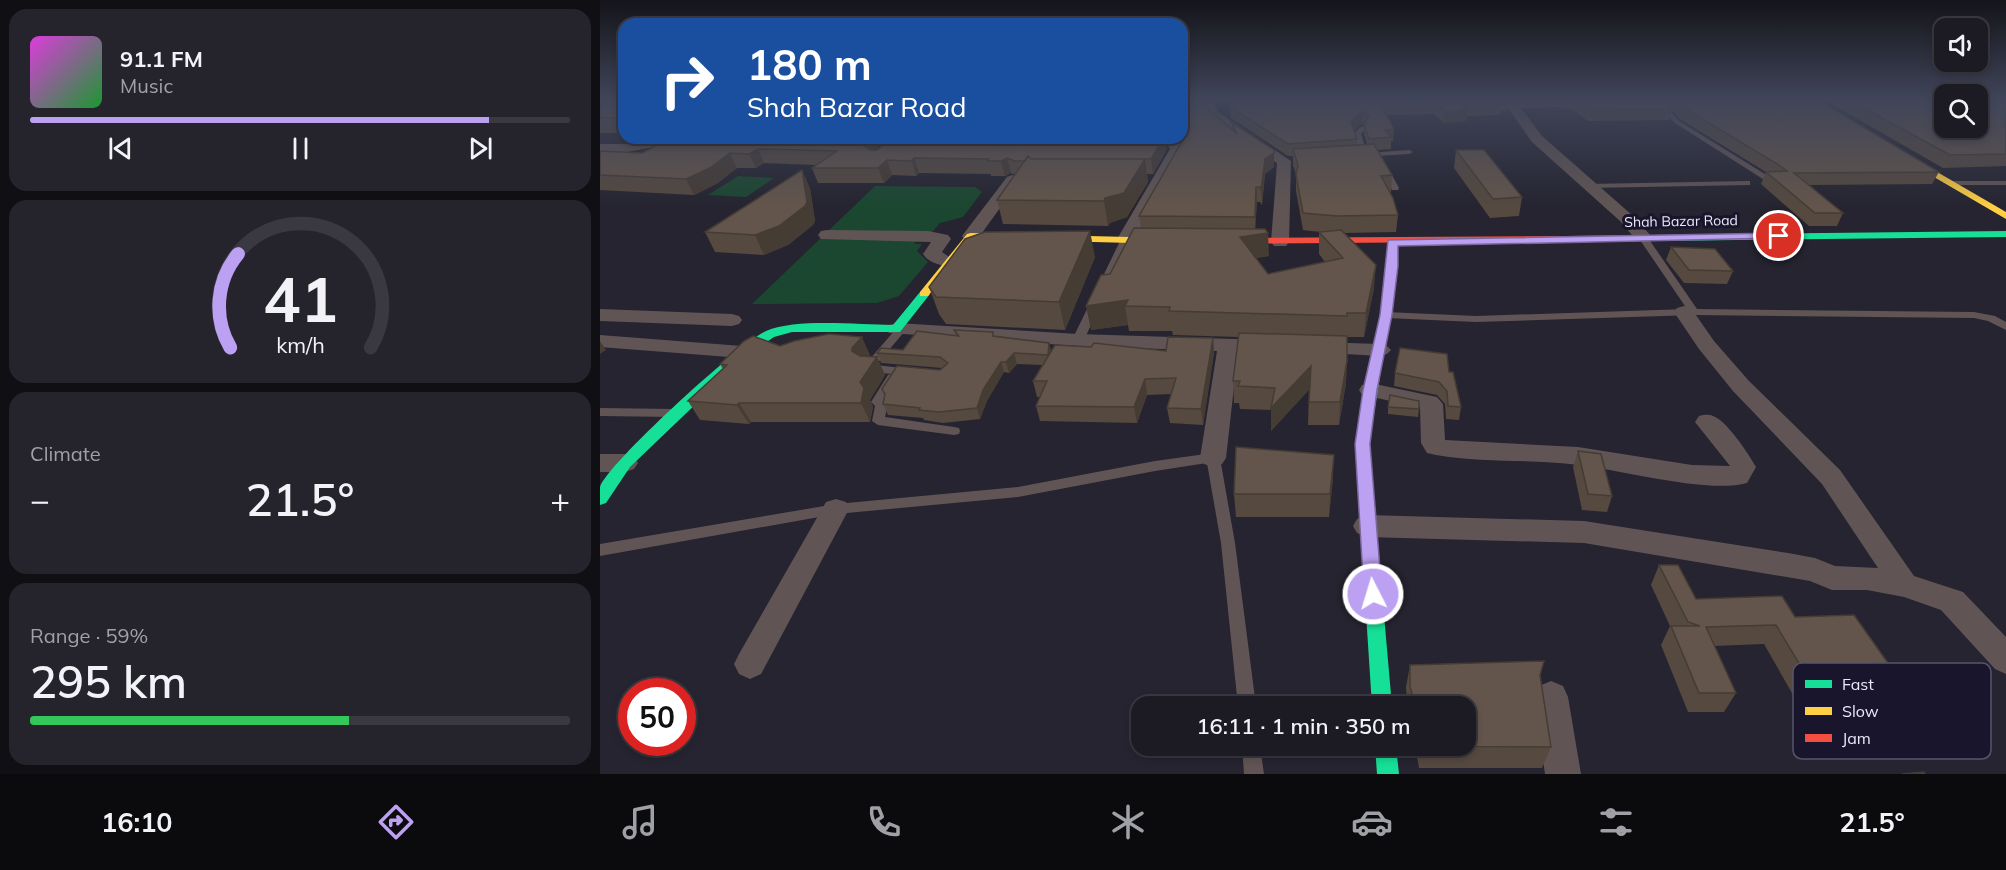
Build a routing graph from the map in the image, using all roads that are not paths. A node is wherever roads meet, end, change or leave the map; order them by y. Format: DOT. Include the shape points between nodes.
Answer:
graph roads {
  1 [pos="1248,135"];
  2 [pos="1357,135"];
  3 [pos="1534,135"];
  4 [pos="1698,135"];
  5 [pos="649,144"];
  6 [pos="893,144"];
  7 [pos="1174,144"];
  8 [pos="1889,147"];
  9 [pos="600,148"];
  10 [pos="1409,152"];
  11 [pos="1377,154"];
  12 [pos="1353,156"];
  13 [pos="1364,156"];
  14 [pos="877,159"];
  15 [pos="1768,179"];
  16 [pos="1012,180"];
  17 [pos="1747,183"];
  18 [pos="1950,183"];
  19 [pos="2006,183"];
  20 [pos="1587,186"];
  21 [pos="1395,188"];
  22 [pos="2006,216"];
  23 [pos="2006,234"];
  24 [pos="827,235"];
  25 [pos="971,236"];
  26 [pos="1643,237"];
  27 [pos="1126,239"];
  28 [pos="1187,241"];
  29 [pos="1210,241"];
  30 [pos="1280,242"];
  31 [pos="1392,243"];
  32 [pos="946,261"];
  33 [pos="1689,312"];
  34 [pos="600,315"];
  35 [pos="1386,315"];
  36 [pos="732,320"];
  37 [pos="2006,327"];
  38 [pos="898,330"];
  39 [pos="1078,340"];
  40 [pos="600,341"];
  41 [pos="1228,345"];
  42 [pos="1380,350"];
  43 [pos="742,352"];
  44 [pos="896,372"];
  45 [pos="920,373"];
  46 [pos="1370,390"];
  47 [pos="600,412"];
  48 [pos="677,413"];
  49 [pos="1707,422"];
  50 [pos="954,431"];
  51 [pos="1213,458"];
  52 [pos="600,463"];
  53 [pos="625,463"];
  54 [pos="600,499"];
  55 [pos="836,509"];
  56 [pos="1367,526"];
  57 [pos="600,550"];
  58 [pos="1904,585"];
  59 [pos="2006,659"];
  60 [pos="750,664"];
  61 [pos="1245,696"];
  62 [pos="1381,696"];
  63 [pos="1551,697"];
  64 [pos="1252,756"];
  65 [pos="1387,756"];
  66 [pos="1254,774"];
  67 [pos="1388,774"];
  68 [pos="1563,774"];
  1 -- 30 [label="street" via="1290,161"];
  2 -- 13 [label="lane"];
  3 -- 20 [label="street"];
  4 -- 15 [label="lane"];
  5 -- 9 [label="street"];
  6 -- 14 [label="street"];
  7 -- 27 [label="street" via="1177,149 1155,178"];
  8 -- 18 [label="main road"];
  10 -- 11 [label="lane"];
  11 -- 13 [label="lane"];
  11 -- 21 [label="lane"];
  12 -- 13 [label="lane"];
  16 -- 25 [label="street"];
  17 -- 20 [label="lane"];
  18 -- 19 [label="lane"];
  18 -- 22 [label="main road"];
  20 -- 26 [label="street"];
  23 -- 26 [label="main road, Shah Bazar Road"];
  24 -- 32 [label="street" via="942,239 932,254"];
  25 -- 27 [label="main road"];
  25 -- 38 [label="main road"];
  26 -- 31 [label="main road, Shah Bazar Road"];
  26 -- 33 [label="lane"];
  27 -- 28 [label="main road"];
  27 -- 39 [label="lane"];
  29 -- 30 [label="main road, Shah Bazar Road"];
  30 -- 31 [label="main road, Shah Bazar Road"];
  31 -- 35 [label="main road"];
  33 -- 35 [label="lane" via="1476,319"];
  33 -- 37 [label="lane" via="1980,315"];
  33 -- 58 [label="street" via="1706,345 1741,386 1831,477"];
  34 -- 36 [label="street"];
  35 -- 42 [label="main road"];
  38 -- 39 [label="street"];
  38 -- 43 [label="main road" via="792,328 770,334"];
  38 -- 44 [label="lane" via="868,368"];
  39 -- 41 [label="street"];
  40 -- 43 [label="street"];
  41 -- 42 [label="street"];
  41 -- 51 [label="street"];
  42 -- 46 [label="main road"];
  43 -- 48 [label="main road"];
  44 -- 45 [label="lane"];
  44 -- 50 [label="lane" via="877,402 882,404 878,421"];
  46 -- 49 [label="street" via="1429,402 1436,447 1566,455 1692,474 1738,476 1743,467 1737,456"];
  46 -- 56 [label="main road" via="1362,444"];
  47 -- 48 [label="lane"];
  48 -- 53 [label="main road"];
  51 -- 55 [label="lane" via="1018,492"];
  51 -- 61 [label="lane" via="1228,543"];
  52 -- 53 [label="street"];
  53 -- 54 [label="main road"];
  55 -- 57 [label="lane"];
  55 -- 60 [label="street"];
  56 -- 58 [label="street" via="1584,532 1815,570 1832,578 1867,578"];
  56 -- 62 [label="main road"];
  58 -- 59 [label="street" via="1952,601"];
  63 -- 68 [label="street"];
  64 -- 66 [label="lane"];
  65 -- 67 [label="main road"];
}
